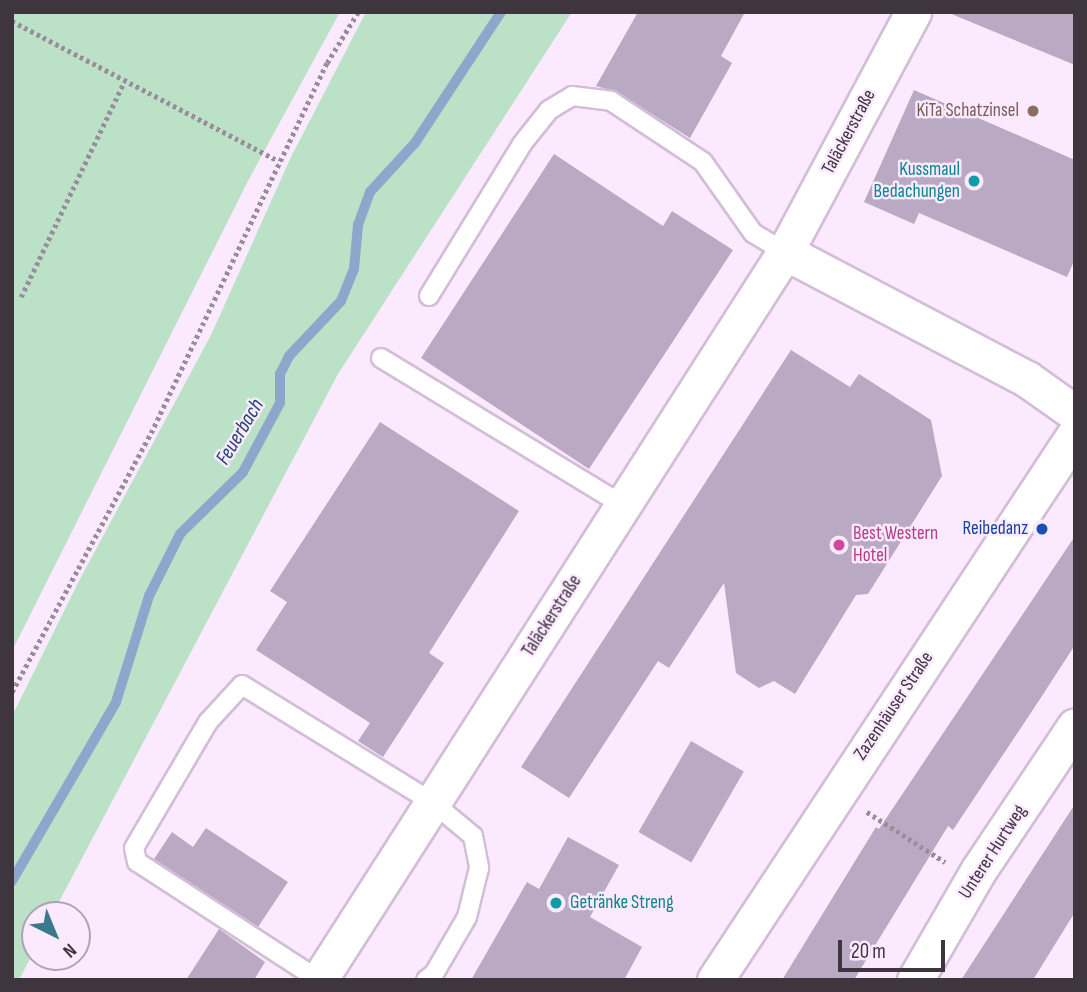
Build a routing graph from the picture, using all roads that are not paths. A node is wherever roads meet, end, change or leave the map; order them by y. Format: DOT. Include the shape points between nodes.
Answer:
graph roads {
  1 [pos="913,12"];
  2 [pos="785,252"];
  3 [pos="429,296"];
  4 [pos="381,358"];
  5 [pos="1075,413"];
  6 [pos="1075,434"];
  7 [pos="623,505"];
  8 [pos="1075,726"];
  9 [pos="432,802"];
  10 [pos="319,980"];
  11 [pos="426,980"];
  12 [pos="715,980"];
  13 [pos="915,980"];
  1 -- 2 [label="street, Taläckerstraße"];
  2 -- 3 [label="lane" via="753,233 703,162 611,101 572,96 549,110 522,144"];
  2 -- 5 [label="street" via="1027,379"];
  2 -- 7 [label="street, Taläckerstraße"];
  4 -- 7 [label="lane"];
  6 -- 12 [label="street, Zazenhäuser Straße"];
  7 -- 9 [label="street, Taläckerstraße"];
  8 -- 13 [label="street, Unterer Hurtweg" via="973,880"];
  9 -- 10 [label="street, Taläckerstraße"];
  9 -- 10 [label="lane" via="242,685 208,722 134,848 137,862"];
  9 -- 11 [label="lane" via="473,836 479,868 467,917 435,974"];
}
